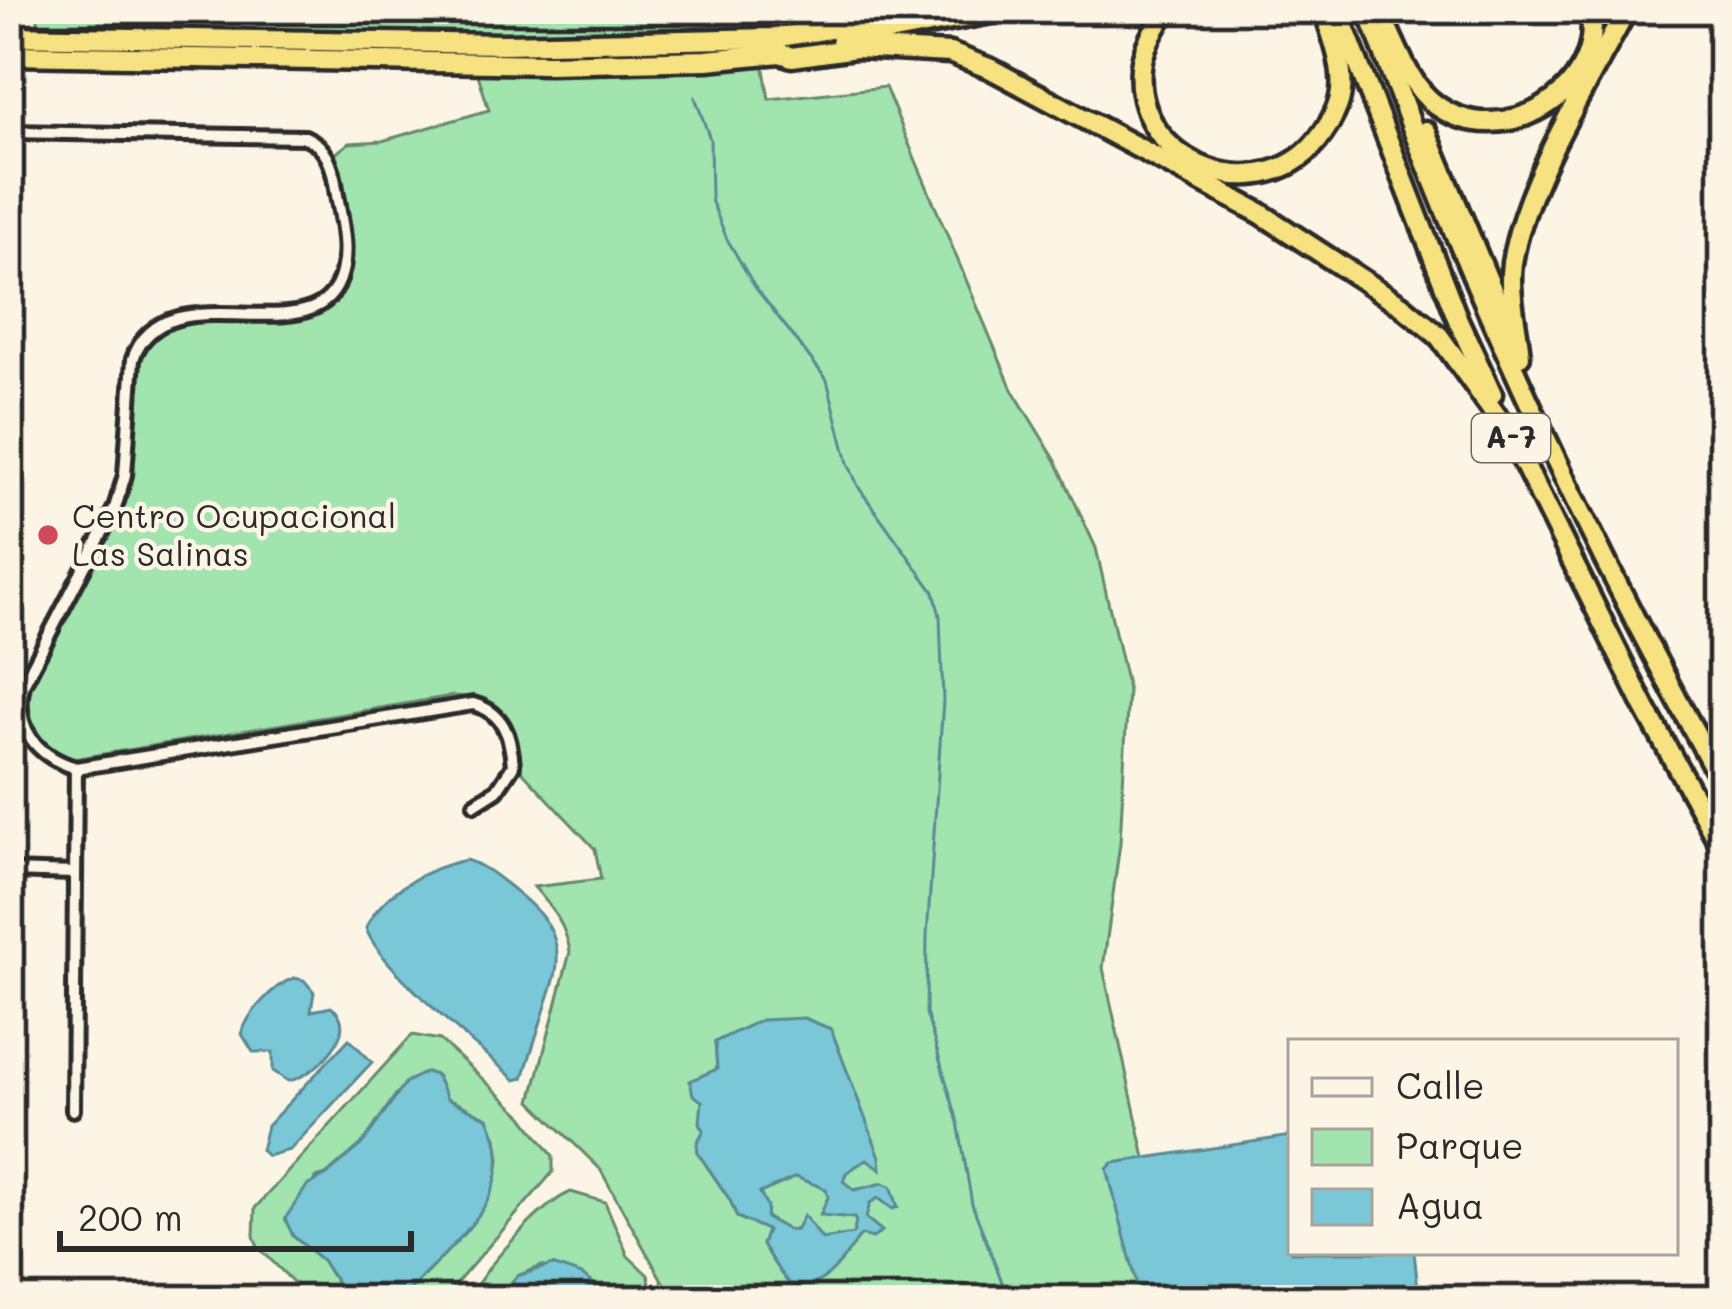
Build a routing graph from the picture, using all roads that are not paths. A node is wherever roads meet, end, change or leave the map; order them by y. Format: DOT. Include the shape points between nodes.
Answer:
graph roads {
  1 [pos="948,9"];
  2 [pos="1016,9"];
  3 [pos="1167,9"];
  4 [pos="1324,9"];
  5 [pos="1337,9"];
  6 [pos="1590,9"];
  7 [pos="1627,9"];
  8 [pos="926,12"];
  9 [pos="1377,12"];
  10 [pos="9,36"];
  11 [pos="780,52"];
  12 [pos="9,56"];
  13 [pos="9,132"];
  14 [pos="1520,356"];
  15 [pos="1509,433"];
  16 [pos="1694,733"];
  17 [pos="76,767"];
  18 [pos="1723,784"];
  19 [pos="475,804"];
  20 [pos="1723,850"];
  21 [pos="9,871"];
  22 [pos="75,873"];
  23 [pos="74,1110"];
  1 -- 8 [label="highway"];
  2 -- 11 [label="highway"];
  3 -- 4 [label="highway" via="1141,69 1162,136 1190,163 1250,176 1288,166 1331,122 1341,92"];
  5 -- 15 [label="highway, A-7"];
  6 -- 9 [label="highway" via="1579,73 1558,99 1517,121 1483,124 1432,103"];
  7 -- 14 [label="highway" via="1523,220 1510,292"];
  8 -- 10 [label="highway" via="773,38 504,44"];
  9 -- 14 [label="highway"];
  9 -- 16 [label="highway, A-7" via="1427,167 1538,427"];
  11 -- 12 [label="highway" via="549,64"];
  11 -- 15 [label="highway" via="950,53 992,69 1260,213 1401,305 1439,336"];
  13 -- 17 [label="street" via="305,137 318,143 334,172 344,249 332,295 308,310 182,316 138,343 115,508 29,671 19,706 32,741"];
  14 -- 16 [label="highway"];
  15 -- 20 [label="highway, A-7"];
  16 -- 18 [label="highway, A-7"];
  17 -- 19 [label="street" via="473,704 508,732 513,766"];
  17 -- 22 [label="street"];
  21 -- 22 [label="street"];
  22 -- 23 [label="street"];
}
